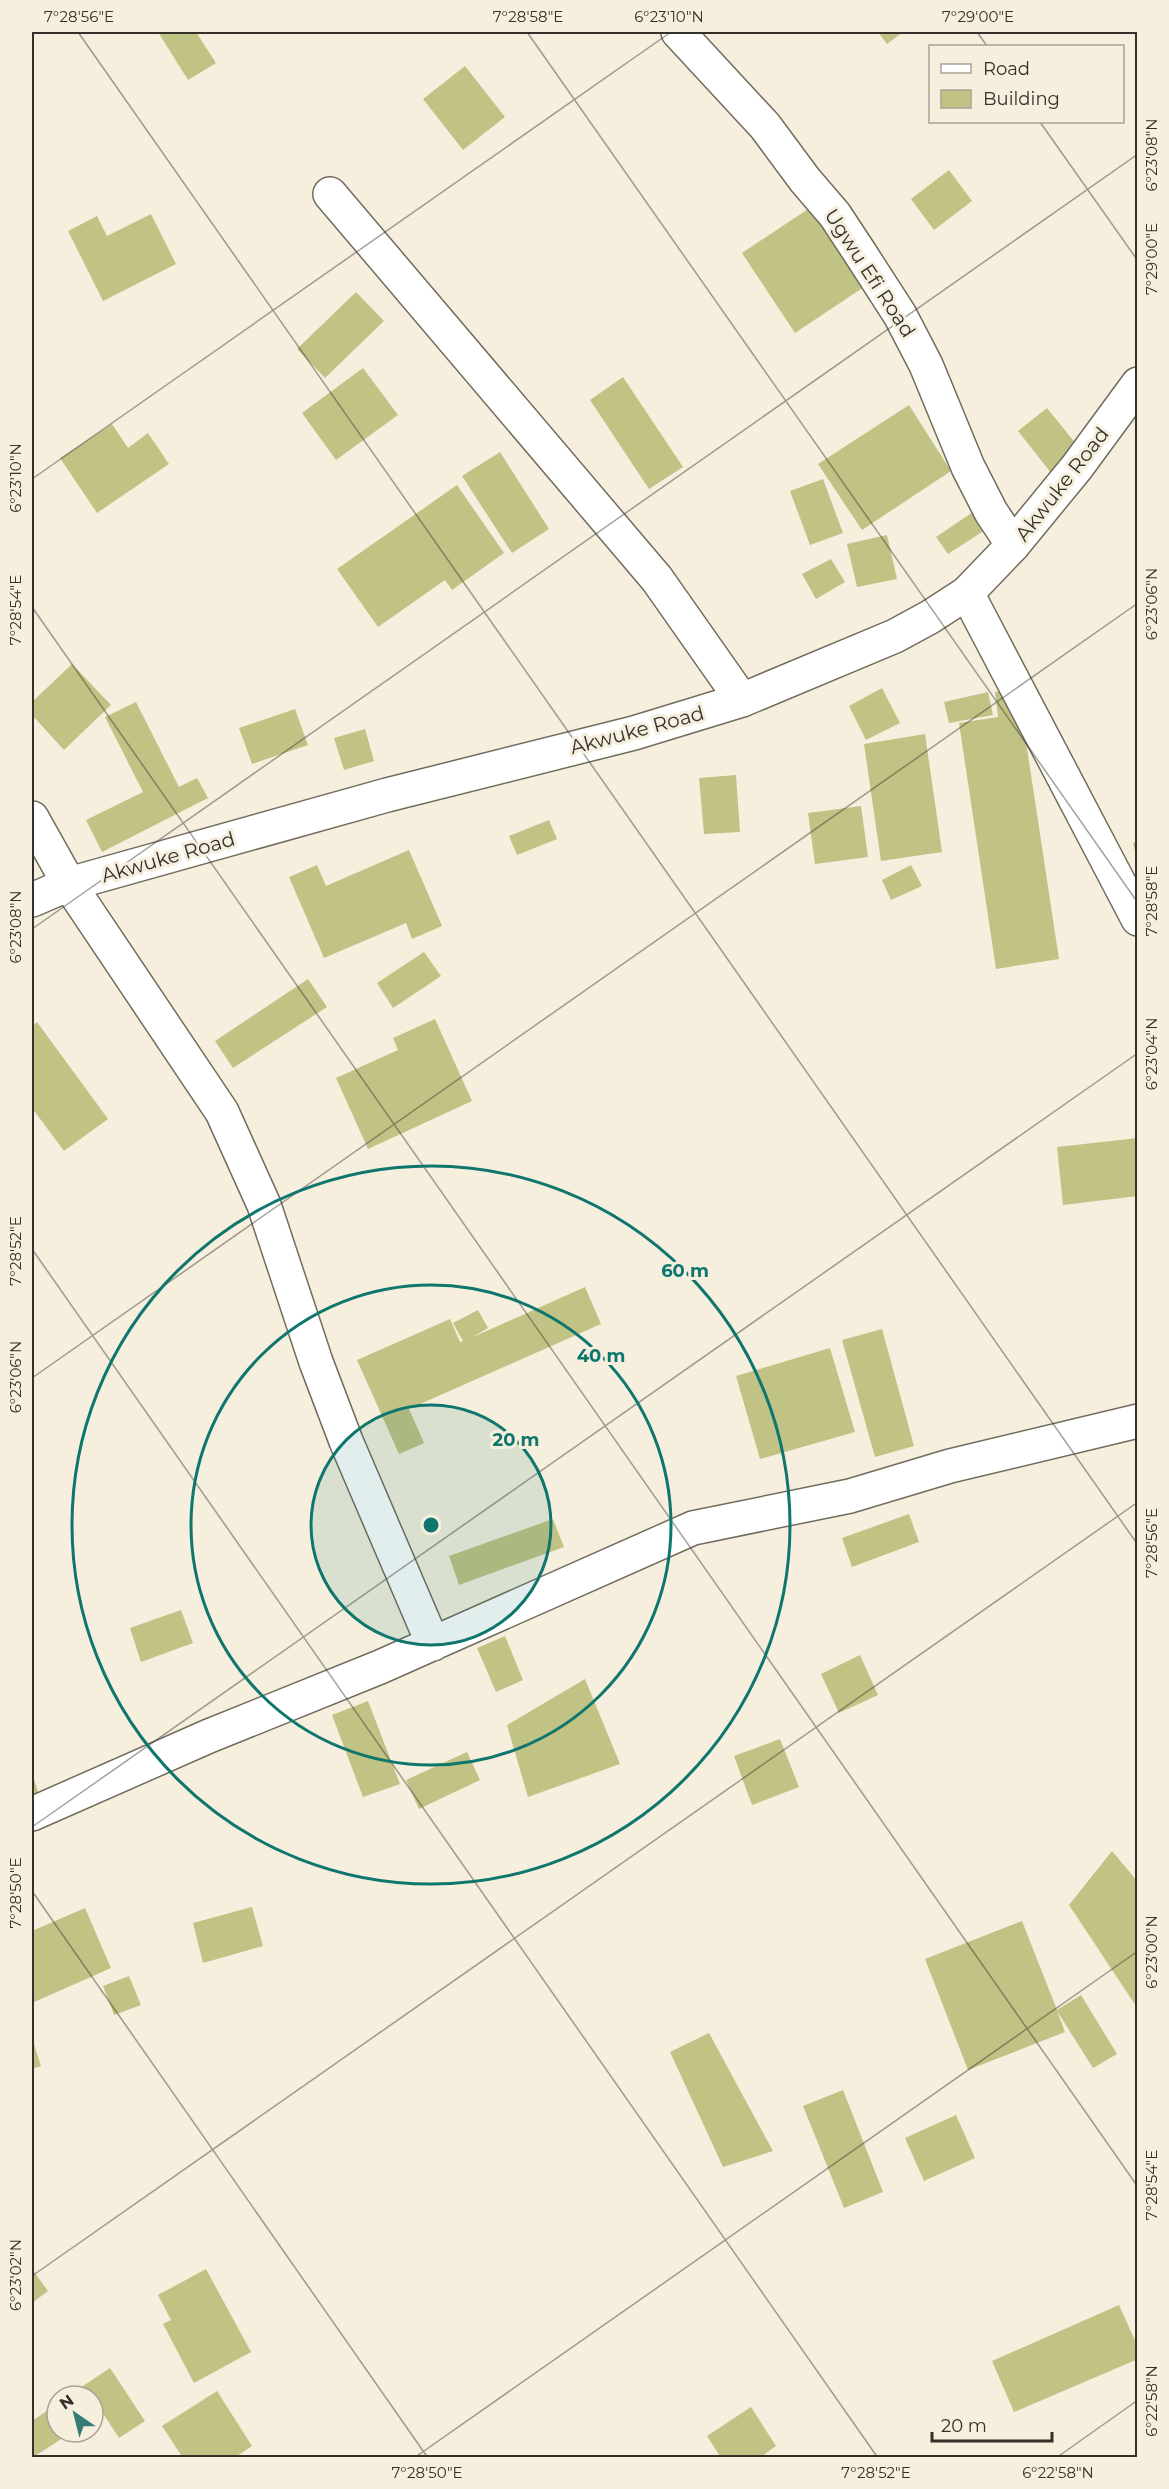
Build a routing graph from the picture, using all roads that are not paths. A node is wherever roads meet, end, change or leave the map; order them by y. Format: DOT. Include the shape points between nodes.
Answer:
graph roads {
  1 [pos="678,32"];
  2 [pos="330,194"];
  3 [pos="1137,384"];
  4 [pos="1013,546"];
  5 [pos="968,593"];
  6 [pos="742,700"];
  7 [pos="32,818"];
  8 [pos="69,884"];
  9 [pos="32,900"];
  10 [pos="1137,919"];
  11 [pos="1137,1421"];
  12 [pos="433,1644"];
  13 [pos="32,1814"];
  1 -- 4 [label="street, Ugwu Efi Road" via="765,126 854,243 906,325 968,467"];
  2 -- 6 [label="street" via="657,579"];
  3 -- 4 [label="street, Akwuke Road"];
  4 -- 5 [label="street, Akwuke Road"];
  5 -- 6 [label="street, Akwuke Road" via="895,636"];
  5 -- 10 [label="street"];
  6 -- 8 [label="street, Akwuke Road" via="634,733 387,795"];
  7 -- 8 [label="street"];
  8 -- 9 [label="street, Akwuke Road"];
  8 -- 12 [label="street" via="222,1112 264,1205 346,1441"];
  11 -- 12 [label="street" via="950,1466 850,1496 693,1527"];
  12 -- 13 [label="street"];
}
